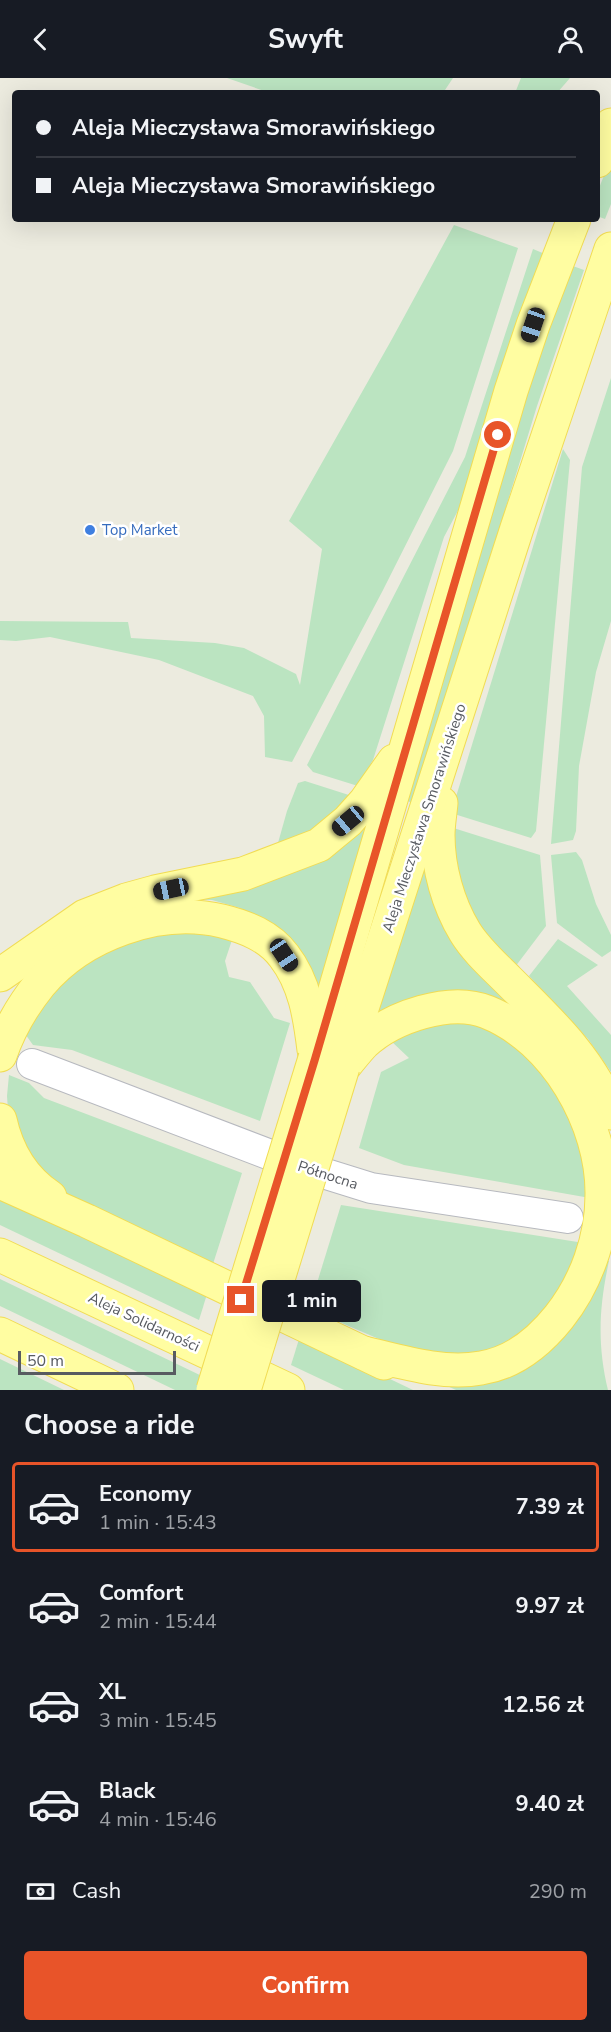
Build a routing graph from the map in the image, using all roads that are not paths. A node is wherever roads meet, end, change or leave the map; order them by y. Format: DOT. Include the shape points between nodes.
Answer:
graph roads {
  1 [pos="611,125"];
  2 [pos="600,153"];
  3 [pos="573,222"];
  4 [pos="611,249"];
  5 [pos="408,740"];
  6 [pos="446,751"];
  7 [pos="0,975"];
  8 [pos="0,1055"];
  9 [pos="329,1063"];
  10 [pos="32,1064"];
  11 [pos="611,1113"];
  12 [pos="0,1120"];
  13 [pos="0,1182"];
  14 [pos="568,1218"];
  15 [pos="87,1221"];
  16 [pos="0,1255"];
  17 [pos="0,1334"];
  18 [pos="364,1353"];
  19 [pos="117,1390"];
  20 [pos="213,1390"];
  21 [pos="244,1390"];
  22 [pos="288,1390"];
  23 [pos="437,1390"];
  1 -- 2 [label="main road"];
  3 -- 5 [label="main road, Aleja Mieczysława Smorawińskiego" via="511,391"];
  4 -- 6 [label="main road, Aleja Mieczysława Smorawińskiego"];
  5 -- 7 [label="main road" via="365,802 319,845 243,874 155,892 85,916"];
  5 -- 9 [label="main road, Aleja Mieczysława Smorawińskiego"];
  6 -- 9 [label="main road, Aleja Mieczysława Smorawińskiego"];
  6 -- 11 [label="main road" via="438,836 441,866 456,914 480,952 583,1060"];
  8 -- 9 [label="main road" via="13,1022 42,982 63,962 112,932 137,923 188,916 251,930 271,941 294,970"];
  9 -- 18 [label="main road" via="381,1030 417,1013 448,1007 486,1011 509,1022 528,1038 573,1090 596,1148 602,1193 602,1216 594,1250 576,1290 552,1326 519,1354 500,1364 461,1370"];
  9 -- 20 [label="main road, Aleja Mieczysława Smorawińskiego, bridge"];
  9 -- 21 [label="main road, Aleja Mieczysława Smorawińskiego, bridge"];
  10 -- 14 [label="street, Północna" via="294,1164 371,1188"];
  12 -- 15 [label="main road" via="7,1146 31,1181"];
  13 -- 15 [label="main road"];
  15 -- 18 [label="main road"];
  16 -- 22 [label="main road, Aleja Solidarności"];
  17 -- 19 [label="main road"];
  18 -- 23 [label="main road"];
}
